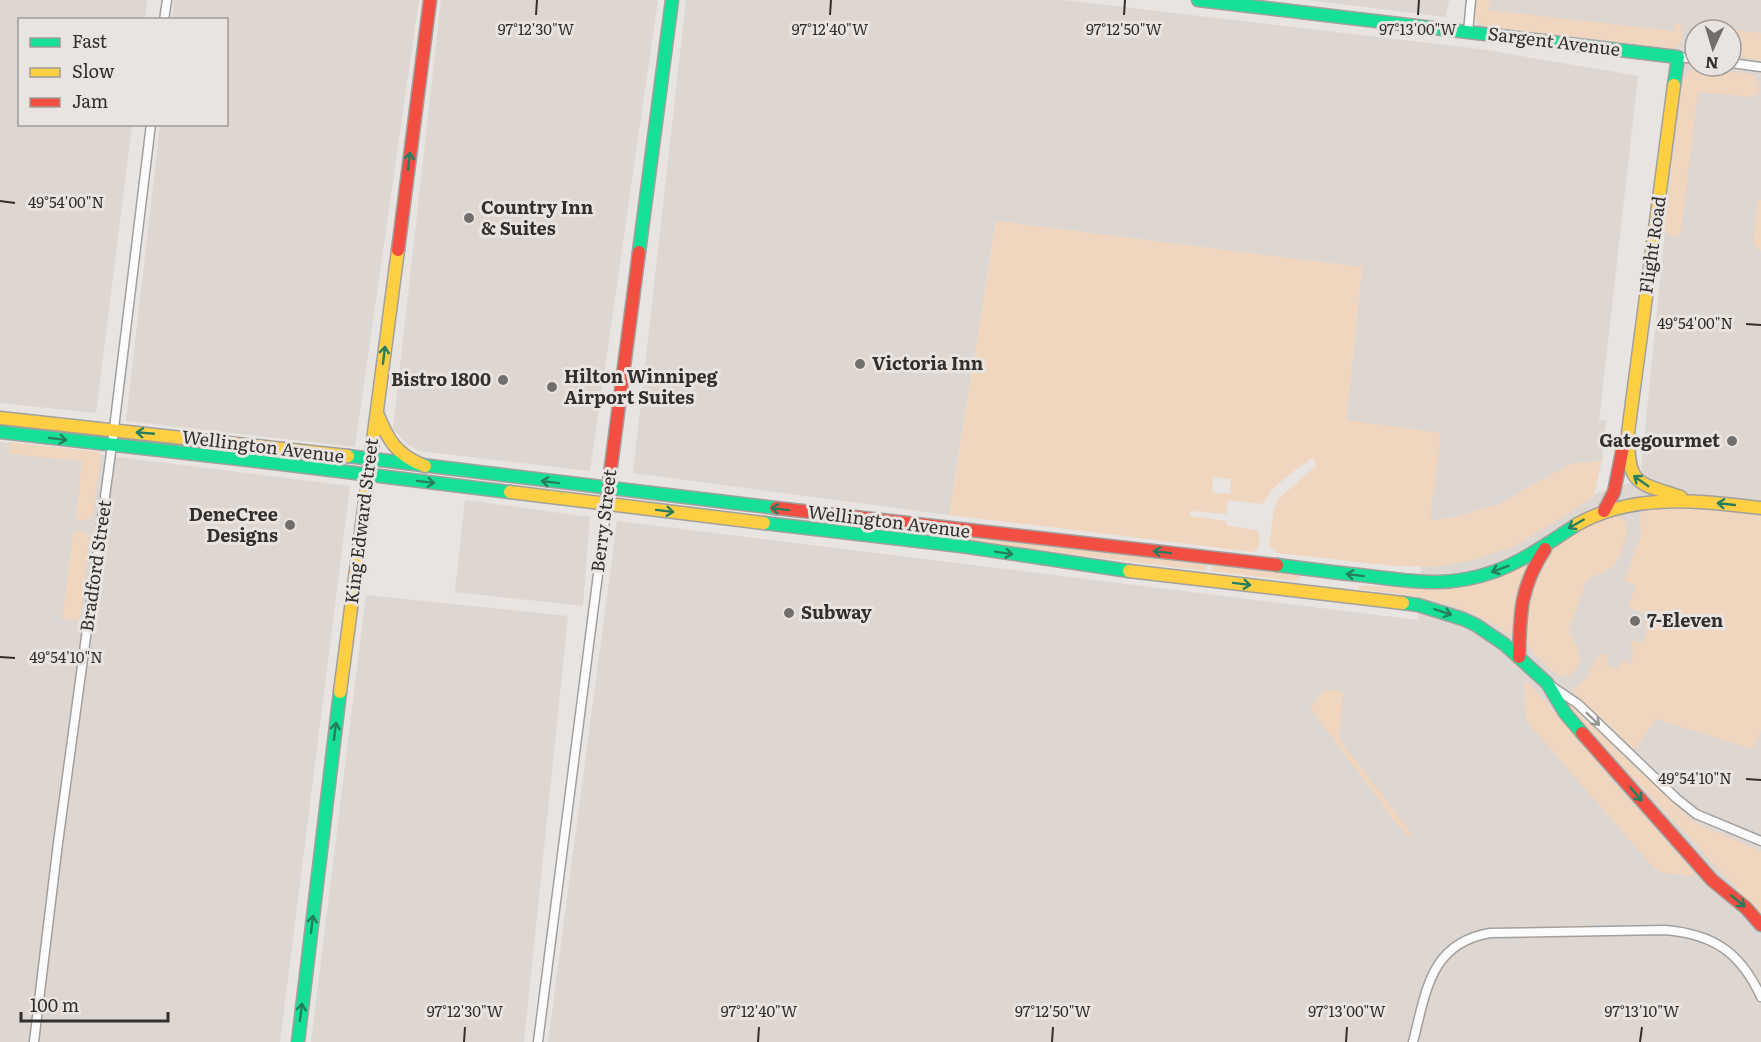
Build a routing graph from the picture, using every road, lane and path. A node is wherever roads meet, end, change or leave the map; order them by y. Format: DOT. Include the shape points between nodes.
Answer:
graph roads {
  1 [pos="166,0"];
  2 [pos="430,0"];
  3 [pos="672,0"];
  4 [pos="1198,0"];
  5 [pos="1472,0"];
  6 [pos="164,18"];
  7 [pos="1468,32"];
  8 [pos="1678,57"];
  9 [pos="1683,58"];
  10 [pos="1743,65"];
  11 [pos="1761,67"];
  12 [pos="151,126"];
  13 [pos="377,412"];
  14 [pos="0,418"];
  15 [pos="114,431"];
  16 [pos="0,432"];
  17 [pos="1628,433"];
  18 [pos="112,445"];
  19 [pos="271,447"];
  20 [pos="370,460"];
  21 [pos="269,462"];
  22 [pos="425,466"];
  23 [pos="368,475"];
  24 [pos="608,489"];
  25 [pos="1691,500"];
  26 [pos="606,504"];
  27 [pos="756,506"];
  28 [pos="1761,508"];
  29 [pos="1604,511"];
  30 [pos="755,522"];
  31 [pos="933,527"];
  32 [pos="1551,541"];
  33 [pos="931,542"];
  34 [pos="1519,657"];
  35 [pos="1547,683"];
  36 [pos="1761,842"];
  37 [pos="1761,925"];
  38 [pos="1761,997"];
  39 [pos="34,1042"];
  40 [pos="298,1042"];
  41 [pos="538,1042"];
  42 [pos="1413,1042"];
  1 -- 6 [label="street"];
  13 -- 2 [label="main road, King Edward Street, one-way"];
  3 -- 24 [label="main road, Berry Street"];
  4 -- 7 [label="main road, Sargent Avenue"];
  5 -- 7 [label="street"];
  7 -- 8 [label="main road, Sargent Avenue"];
  8 -- 9 [label="street, Sargent Avenue"];
  8 -- 17 [label="main road, Flight Road"];
  10 -- 11 [label="street"];
  12 -- 15 [label="street, Bradford Street"];
  13 -- 20 [label="main road, King Edward Street"];
  13 -- 22 [label="main road" via="394,447 412,462"];
  14 -- 15 [label="main road, Wellington Avenue"];
  15 -- 18 [label="street, Bradford Street"];
  19 -- 15 [label="main road, Wellington Avenue, one-way"];
  16 -- 18 [label="main road, Wellington Avenue, one-way"];
  25 -- 17 [label="main road, one-way" via="1643,484 1634,476"];
  17 -- 29 [label="main road" via="1614,492"];
  18 -- 21 [label="main road, Wellington Avenue"];
  18 -- 39 [label="street, Bradford Street"];
  19 -- 20 [label="main road, Wellington Avenue"];
  19 -- 21 [label="main road"];
  20 -- 22 [label="main road, Wellington Avenue"];
  20 -- 23 [label="main road, King Edward Street"];
  21 -- 23 [label="main road, Wellington Avenue"];
  24 -- 22 [label="main road, Wellington Avenue, one-way"];
  23 -- 26 [label="main road, Wellington Avenue, one-way"];
  40 -- 23 [label="main road, King Edward Street, one-way"];
  24 -- 26 [label="main road, Berry Street"];
  24 -- 27 [label="main road, Wellington Avenue"];
  28 -- 25 [label="main road, Wellington Avenue, one-way"];
  25 -- 29 [label="main road, Wellington Avenue" via="1647,501"];
  26 -- 30 [label="main road, Wellington Avenue, one-way"];
  26 -- 41 [label="street, Berry Street"];
  27 -- 30 [label="main road"];
  31 -- 27 [label="main road, Wellington Avenue, one-way"];
  29 -- 32 [label="main road, Wellington Avenue, one-way"];
  30 -- 33 [label="main road, Wellington Avenue"];
  32 -- 31 [label="main road, Wellington Avenue, one-way" via="1490,573 1427,583"];
  31 -- 33 [label="main road"];
  32 -- 34 [label="main road" via="1524,588"];
  33 -- 34 [label="main road, Wellington Avenue, one-way" via="1089,566 1418,606 1476,626"];
  34 -- 35 [label="main road, Wellington Avenue"];
  35 -- 36 [label="street, Wellington Avenue, one-way" via="1578,704 1696,814"];
  35 -- 37 [label="main road, Wellington Avenue, one-way" via="1565,712 1704,871"];
  38 -- 42 [label="street" via="1734,955 1714,941 1691,933 1490,933 1458,944 1438,964 1429,982"];
}
